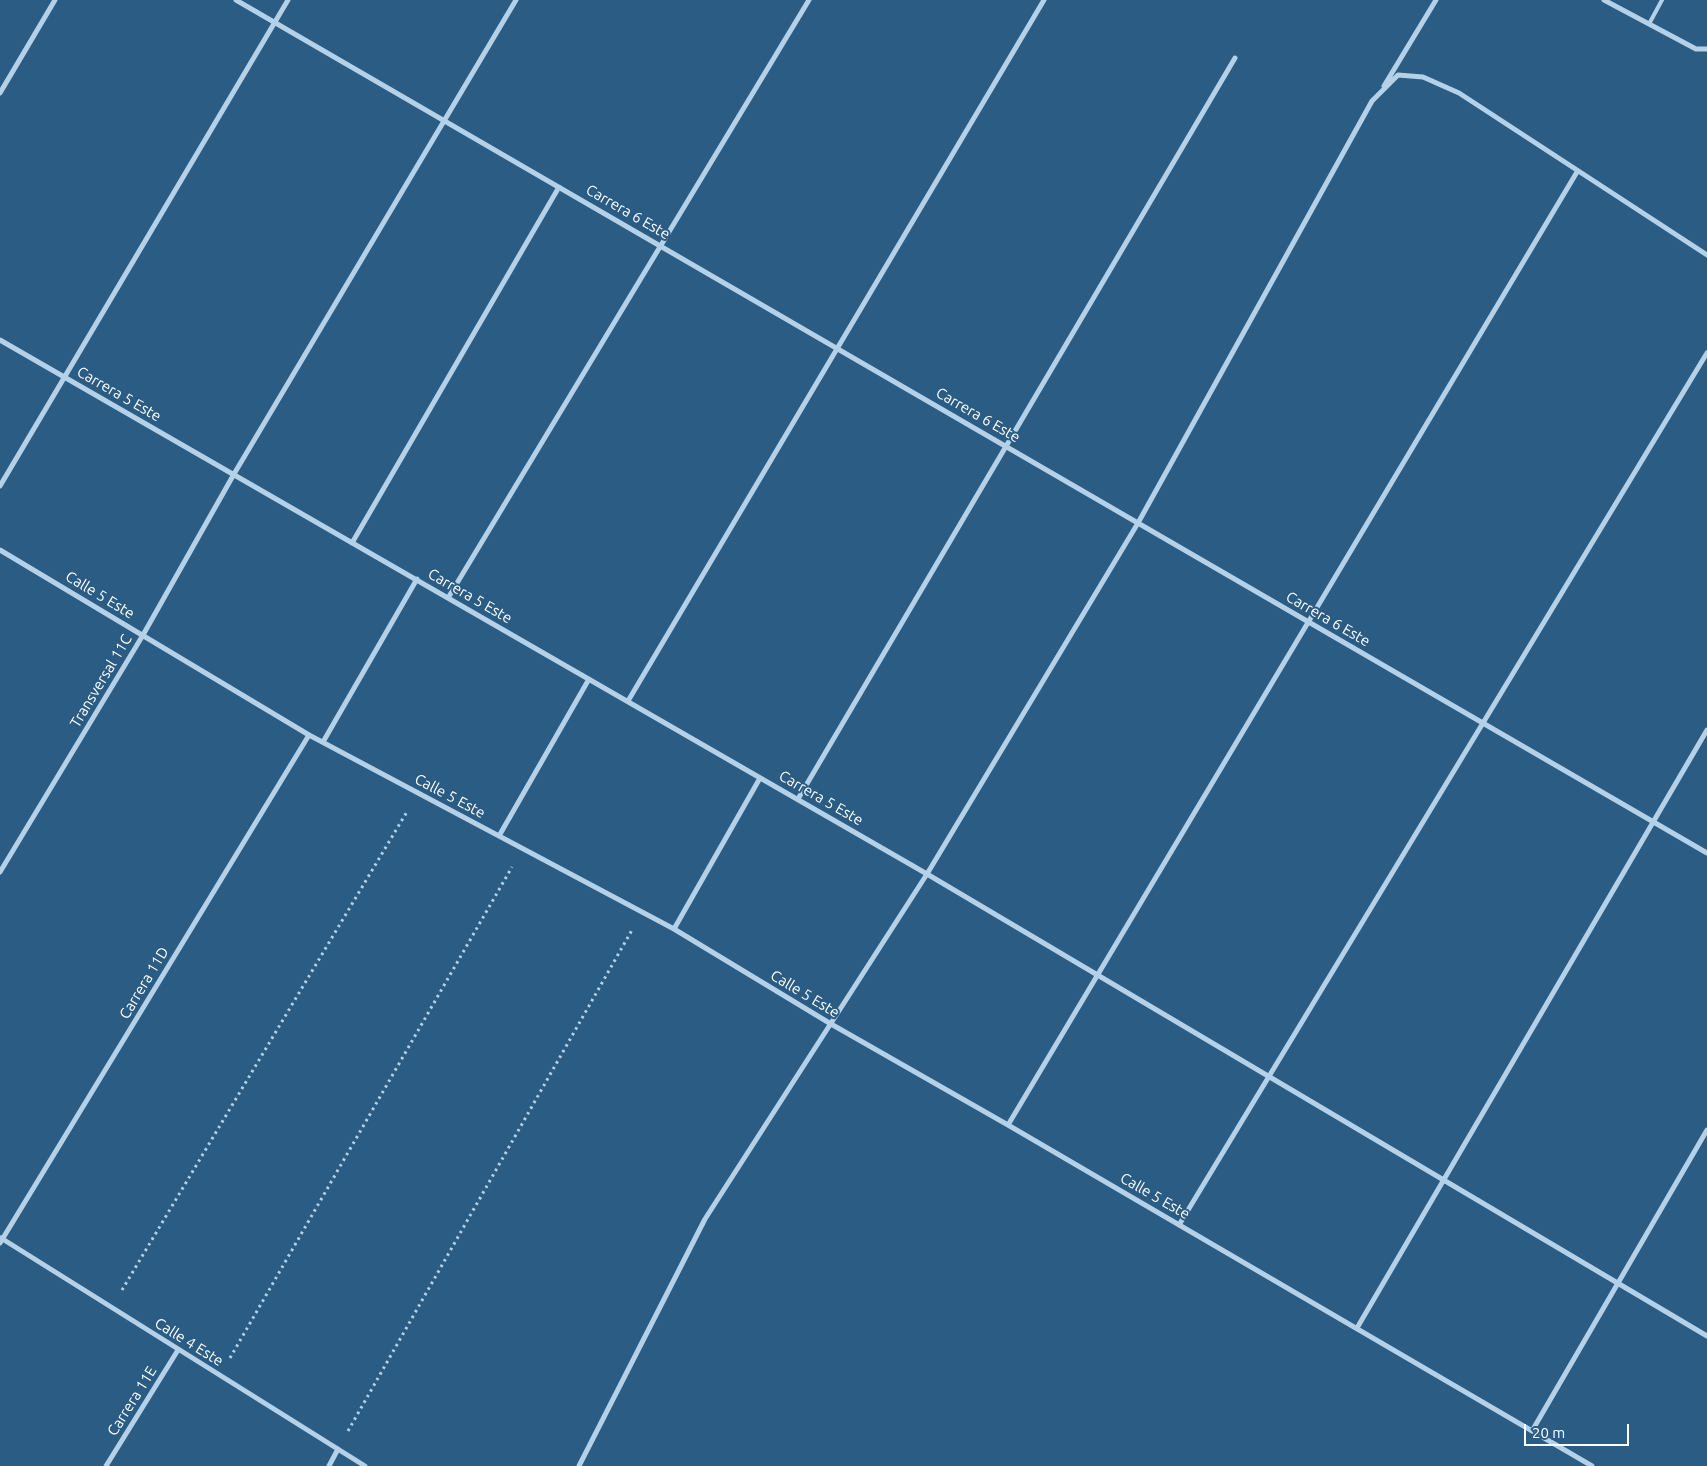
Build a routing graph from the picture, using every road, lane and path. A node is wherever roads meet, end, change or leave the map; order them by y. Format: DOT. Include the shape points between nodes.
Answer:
graph roads {
  1 [pos="55,0"];
  2 [pos="236,0"];
  3 [pos="288,0"];
  4 [pos="516,0"];
  5 [pos="809,0"];
  6 [pos="1044,0"];
  7 [pos="1436,0"];
  8 [pos="1604,0"];
  9 [pos="1662,0"];
  10 [pos="274,22"];
  11 [pos="1649,24"];
  12 [pos="1707,49"];
  13 [pos="1235,58"];
  14 [pos="0,93"];
  15 [pos="1379,95"];
  16 [pos="444,121"];
  17 [pos="1577,172"];
  18 [pos="559,187"];
  19 [pos="660,246"];
  20 [pos="1707,255"];
  21 [pos="0,340"];
  22 [pos="838,349"];
  23 [pos="1707,353"];
  24 [pos="65,377"];
  25 [pos="1008,447"];
  26 [pos="234,474"];
  27 [pos="0,486"];
  28 [pos="1138,523"];
  29 [pos="352,542"];
  30 [pos="0,550"];
  31 [pos="417,579"];
  32 [pos="448,598"];
  33 [pos="1309,622"];
  34 [pos="143,635"];
  35 [pos="589,679"];
  36 [pos="628,701"];
  37 [pos="1483,723"];
  38 [pos="1707,730"];
  39 [pos="309,735"];
  40 [pos="323,742"];
  41 [pos="760,778"];
  42 [pos="418,793"];
  43 [pos="798,799"];
  44 [pos="1653,822"];
  45 [pos="499,836"];
  46 [pos="523,849"];
  47 [pos="1707,853"];
  48 [pos="0,872"];
  49 [pos="927,874"];
  50 [pos="642,912"];
  51 [pos="674,929"];
  52 [pos="1098,975"];
  53 [pos="830,1024"];
  54 [pos="1268,1077"];
  55 [pos="1008,1125"];
  56 [pos="1707,1130"];
  57 [pos="1443,1180"];
  58 [pos="1179,1225"];
  59 [pos="1,1240"];
  60 [pos="1617,1284"];
  61 [pos="111,1308"];
  62 [pos="1356,1328"];
  63 [pos="1707,1336"];
  64 [pos="178,1350"];
  65 [pos="220,1376"];
  66 [pos="1532,1431"];
  67 [pos="338,1450"];
  68 [pos="106,1466"];
  69 [pos="329,1466"];
  70 [pos="365,1466"];
  71 [pos="579,1466"];
  72 [pos="1592,1466"];
  1 -- 14 [label="street"];
  2 -- 10 [label="street, Carrera 6 Este"];
  3 -- 10 [label="street"];
  4 -- 16 [label="street, Transversal 11C"];
  5 -- 19 [label="street"];
  6 -- 22 [label="street"];
  7 -- 15 [label="street"];
  8 -- 11 [label="street"];
  9 -- 11 [label="lane"];
  10 -- 16 [label="street, Carrera 6 Este"];
  10 -- 24 [label="street"];
  11 -- 12 [label="street" via="1696,49"];
  13 -- 25 [label="street"];
  15 -- 17 [label="street" via="1398,75 1423,77 1459,93"];
  15 -- 28 [label="street"];
  16 -- 18 [label="street, Carrera 6 Este"];
  16 -- 26 [label="street, Transversal 11C"];
  17 -- 20 [label="street"];
  17 -- 33 [label="street"];
  18 -- 19 [label="street, Carrera 6 Este"];
  18 -- 29 [label="street"];
  19 -- 22 [label="street, Carrera 6 Este"];
  19 -- 32 [label="street"];
  21 -- 24 [label="street, Carrera 5 Este"];
  22 -- 25 [label="street, Carrera 6 Este"];
  22 -- 36 [label="street"];
  23 -- 37 [label="street"];
  24 -- 26 [label="street, Carrera 5 Este"];
  24 -- 27 [label="street"];
  25 -- 28 [label="street, Carrera 6 Este"];
  25 -- 43 [label="street"];
  26 -- 29 [label="street, Carrera 5 Este"];
  26 -- 34 [label="street, Transversal 11C"];
  28 -- 33 [label="street, Carrera 6 Este"];
  28 -- 49 [label="street"];
  29 -- 31 [label="street, Carrera 5 Este"];
  30 -- 34 [label="street, Calle 5 Este"];
  31 -- 32 [label="street, Carrera 5 Este"];
  31 -- 40 [label="street"];
  32 -- 35 [label="street, Carrera 5 Este"];
  33 -- 37 [label="street, Carrera 6 Este"];
  33 -- 52 [label="street"];
  34 -- 39 [label="street, Calle 5 Este"];
  34 -- 48 [label="street, Transversal 11C"];
  35 -- 36 [label="street, Carrera 5 Este"];
  35 -- 45 [label="street"];
  36 -- 41 [label="street, Carrera 5 Este"];
  37 -- 44 [label="street, Carrera 6 Este"];
  37 -- 54 [label="street"];
  38 -- 44 [label="street"];
  39 -- 40 [label="street, Calle 5 Este"];
  39 -- 59 [label="street, Carrera 11D"];
  40 -- 42 [label="street, Calle 5 Este"];
  41 -- 43 [label="street, Carrera 5 Este"];
  41 -- 51 [label="street"];
  42 -- 45 [label="street, Calle 5 Este"];
  42 -- 61 [label="path"];
  43 -- 49 [label="street, Carrera 5 Este"];
  44 -- 47 [label="street, Carrera 6 Este"];
  44 -- 57 [label="street"];
  45 -- 46 [label="street, Calle 5 Este"];
  46 -- 50 [label="street, Calle 5 Este"];
  46 -- 65 [label="path"];
  49 -- 52 [label="street, Carrera 5 Este"];
  49 -- 53 [label="street"];
  50 -- 51 [label="street, Calle 5 Este"];
  50 -- 67 [label="path"];
  51 -- 53 [label="street, Calle 5 Este"];
  52 -- 54 [label="street, Carrera 5 Este"];
  52 -- 55 [label="street"];
  53 -- 55 [label="street, Calle 5 Este"];
  53 -- 71 [label="street" via="705,1219"];
  54 -- 57 [label="street, Carrera 5 Este"];
  54 -- 58 [label="street"];
  55 -- 58 [label="street, Calle 5 Este"];
  56 -- 60 [label="street"];
  57 -- 60 [label="street, Carrera 5 Este"];
  57 -- 62 [label="street"];
  58 -- 62 [label="street, Calle 5 Este"];
  59 -- 61 [label="street, Calle 4 Este"];
  60 -- 63 [label="street, Carrera 5 Este"];
  60 -- 66 [label="street"];
  61 -- 64 [label="street, Calle 4 Este"];
  62 -- 66 [label="street, Calle 5 Este"];
  64 -- 65 [label="street, Calle 4 Este"];
  64 -- 68 [label="street, Carrera 11E"];
  65 -- 67 [label="street, Calle 4 Este"];
  66 -- 72 [label="street, Calle 5 Este"];
  67 -- 69 [label="street"];
  67 -- 70 [label="street, Calle 4 Este"];
}
